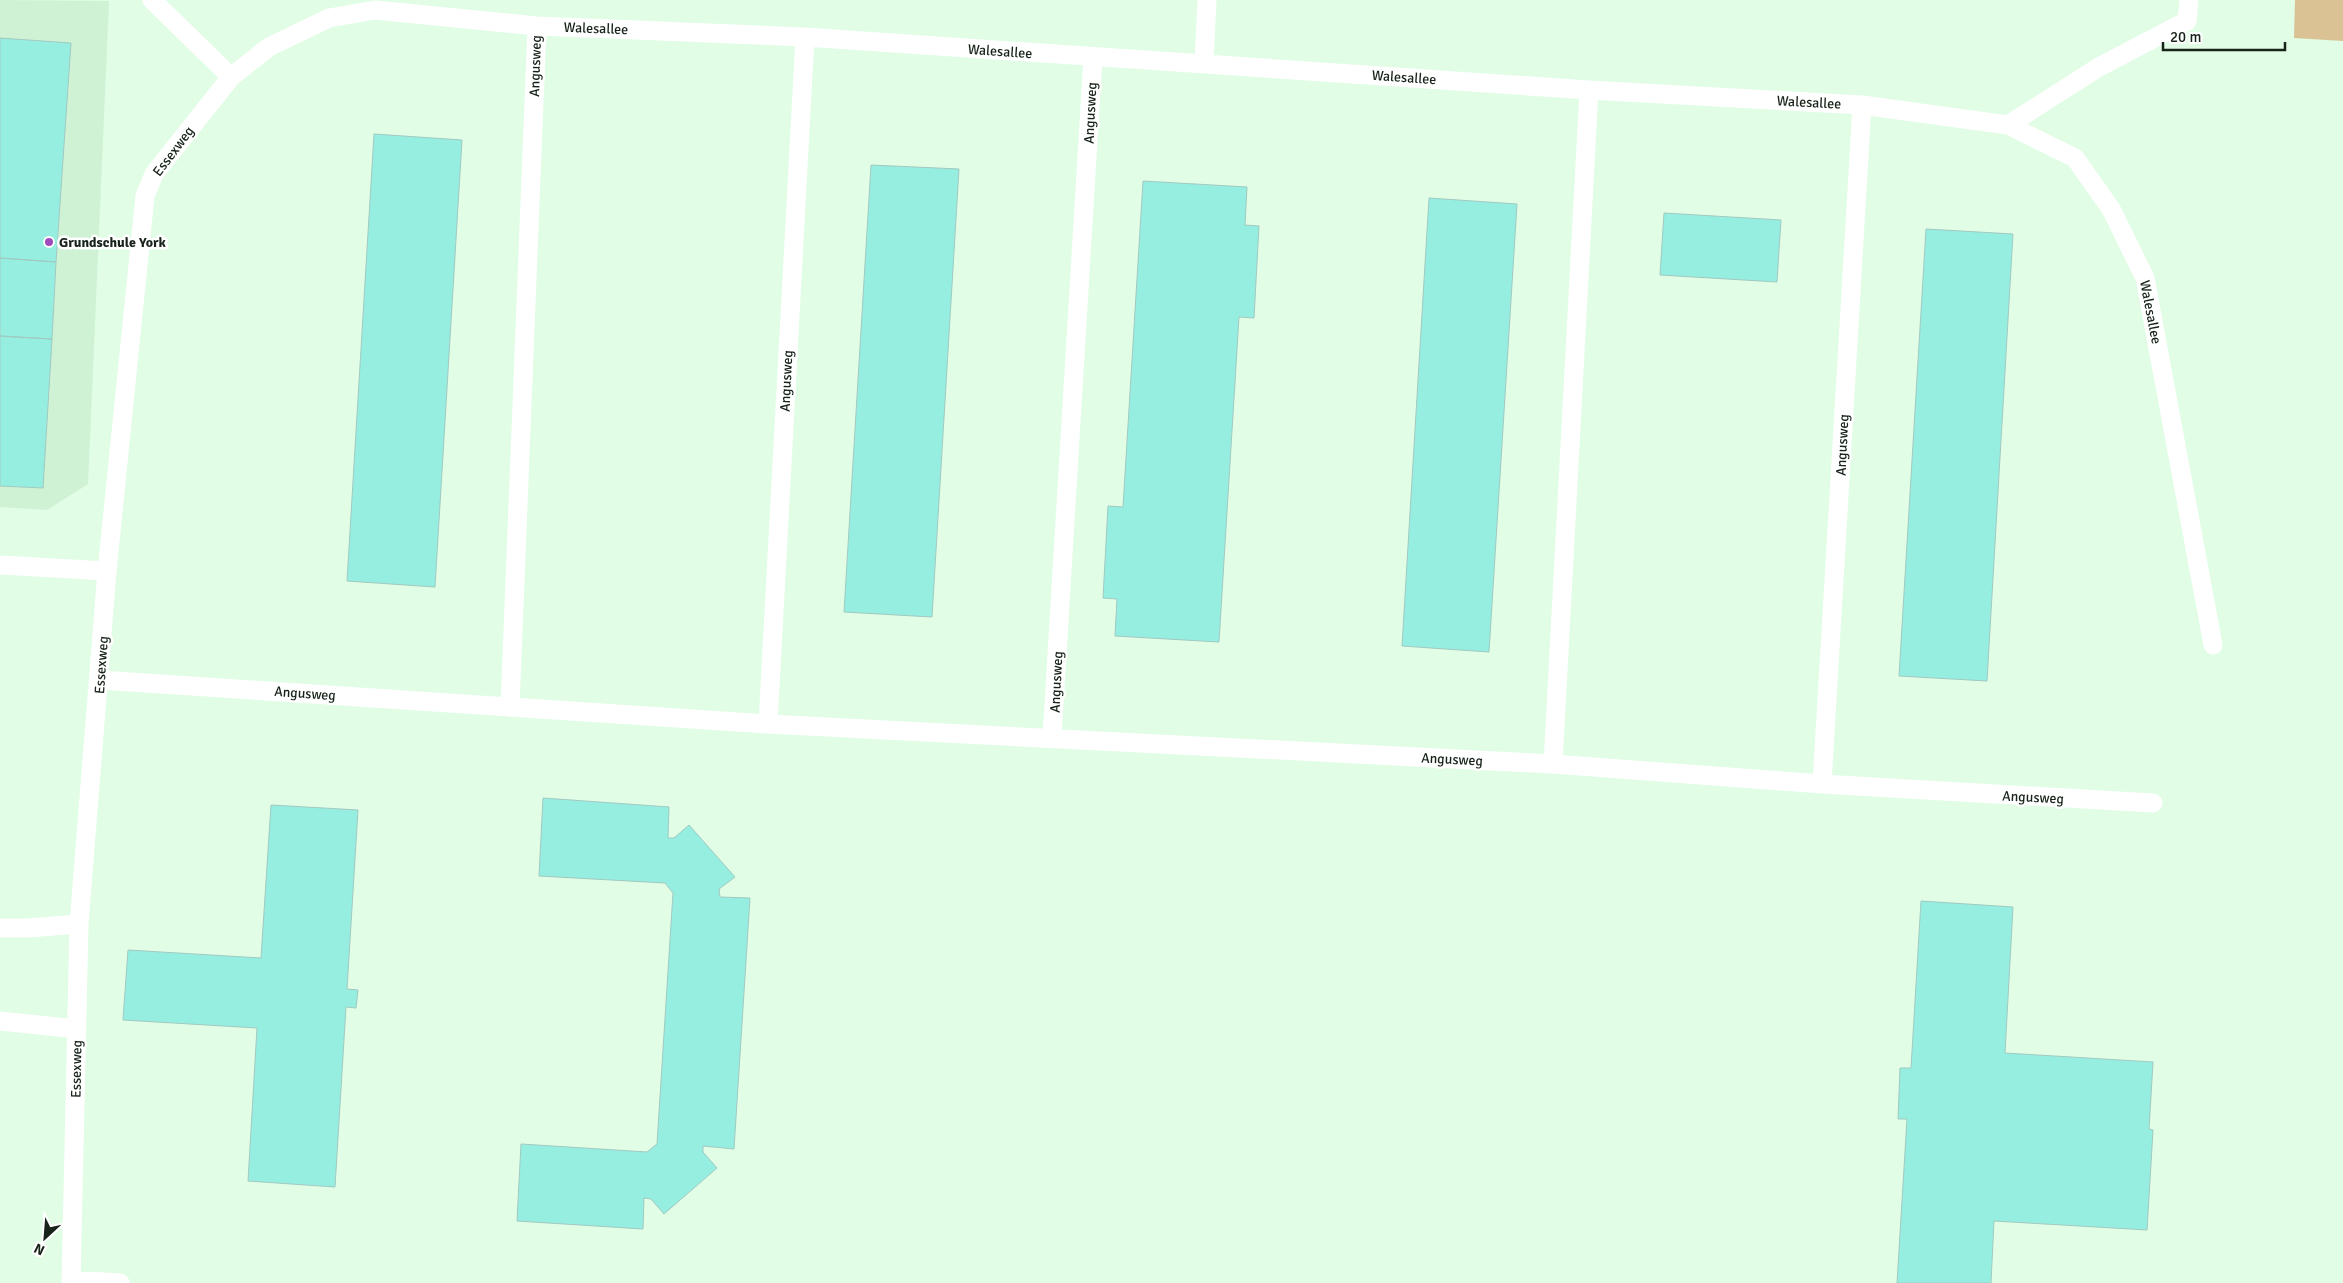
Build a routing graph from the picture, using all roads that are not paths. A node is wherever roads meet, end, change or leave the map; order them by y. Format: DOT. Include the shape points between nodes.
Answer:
graph roads {
  1 [pos="152,0"];
  2 [pos="1208,0"];
  3 [pos="2189,0"];
  4 [pos="537,26"];
  5 [pos="805,37"];
  6 [pos="1093,57"];
  7 [pos="1204,63"];
  8 [pos="231,77"];
  9 [pos="1589,90"];
  10 [pos="1862,105"];
  11 [pos="2008,125"];
  12 [pos="0,565"];
  13 [pos="107,571"];
  14 [pos="2213,645"];
  15 [pos="100,680"];
  16 [pos="510,707"];
  17 [pos="768,724"];
  18 [pos="1052,737"];
  19 [pos="1553,764"];
  20 [pos="1822,784"];
  21 [pos="2153,804"];
  22 [pos="79,924"];
  23 [pos="0,928"];
  24 [pos="0,1022"];
  25 [pos="77,1028"];
  26 [pos="71,1282"];
  27 [pos="120,1283"];
  1 -- 8 [label="lane"];
  2 -- 7 [label="lane"];
  3 -- 11 [label="lane" via="2187,21 2099,67"];
  4 -- 5 [label="lane, Walesallee"];
  4 -- 8 [label="lane, Walesallee" via="375,10 329,18 269,47"];
  4 -- 16 [label="lane, Angusweg"];
  5 -- 6 [label="lane, Walesallee"];
  5 -- 17 [label="lane, Angusweg"];
  6 -- 7 [label="lane, Walesallee"];
  6 -- 18 [label="lane, Angusweg"];
  7 -- 9 [label="lane, Walesallee"];
  8 -- 13 [label="lane, Essexweg" via="154,174 145,196"];
  9 -- 10 [label="lane, Walesallee"];
  9 -- 19 [label="lane"];
  10 -- 11 [label="lane, Walesallee"];
  10 -- 20 [label="lane, Angusweg"];
  11 -- 14 [label="lane, Walesallee" via="2075,158 2111,209 2145,278"];
  12 -- 13 [label="lane"];
  13 -- 15 [label="lane, Essexweg"];
  15 -- 16 [label="lane, Angusweg"];
  15 -- 22 [label="lane, Essexweg"];
  16 -- 17 [label="lane, Angusweg"];
  17 -- 18 [label="lane, Angusweg"];
  18 -- 19 [label="lane, Angusweg"];
  19 -- 20 [label="lane, Angusweg"];
  20 -- 21 [label="lane, Angusweg"];
  22 -- 23 [label="lane"];
  22 -- 25 [label="lane, Essexweg"];
  24 -- 25 [label="lane"];
  25 -- 26 [label="lane, Essexweg"];
  26 -- 27 [label="lane"];
}
